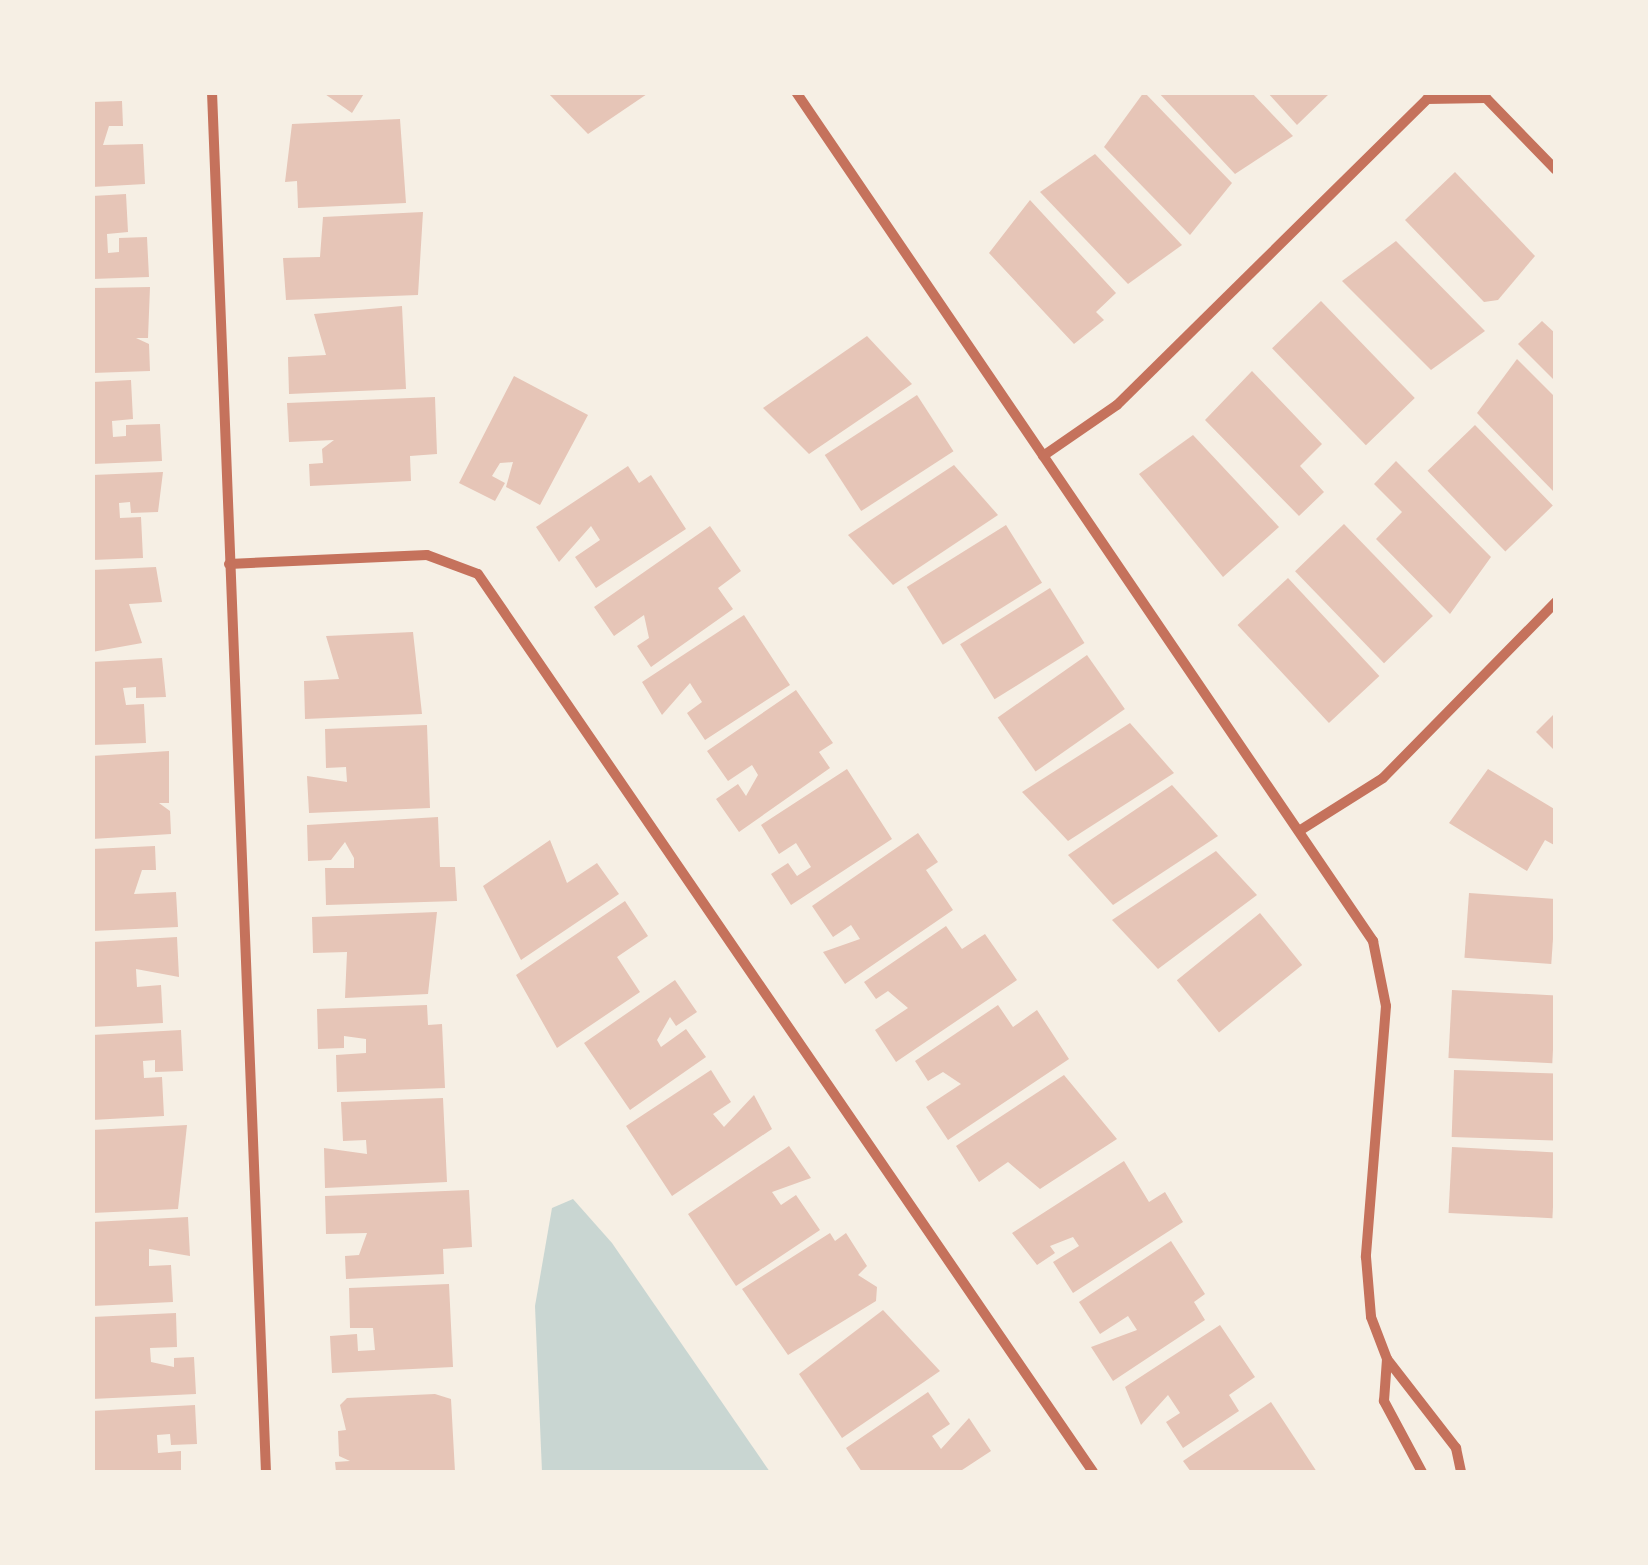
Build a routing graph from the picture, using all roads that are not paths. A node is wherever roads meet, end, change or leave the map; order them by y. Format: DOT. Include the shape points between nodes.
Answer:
graph roads {
  1 [pos="212,92"];
  2 [pos="796,92"];
  3 [pos="1556,170"];
  4 [pos="1043,456"];
  5 [pos="229,564"];
  6 [pos="1556,602"];
  7 [pos="1298,831"];
  8 [pos="1387,1360"];
  9 [pos="266,1472"];
  10 [pos="1093,1472"];
  11 [pos="1422,1472"];
  12 [pos="1461,1472"];
  1 -- 5 [label="street"];
  2 -- 4 [label="street"];
  3 -- 4 [label="street" via="1486,98 1427,99 1116,404"];
  4 -- 7 [label="street"];
  5 -- 9 [label="street"];
  5 -- 10 [label="street" via="427,555 478,574"];
  6 -- 7 [label="street" via="1383,778"];
  7 -- 8 [label="street" via="1386,974 1366,1256 1371,1317"];
  8 -- 11 [label="street" via="1384,1401"];
  8 -- 12 [label="street" via="1456,1448"];
}
